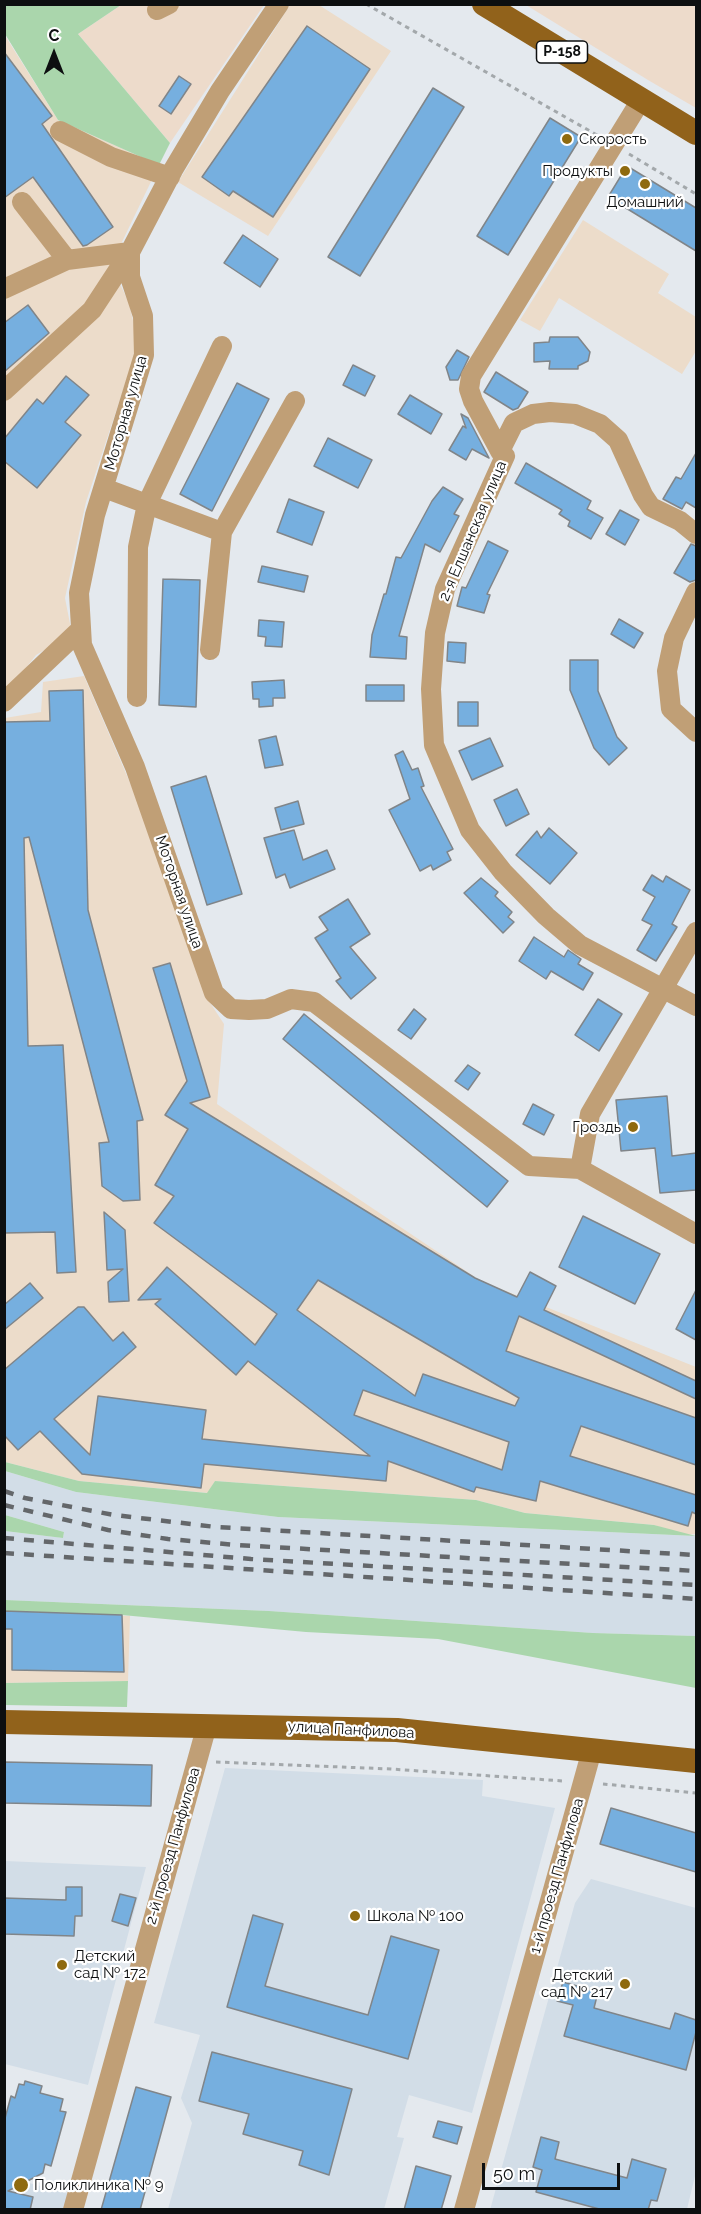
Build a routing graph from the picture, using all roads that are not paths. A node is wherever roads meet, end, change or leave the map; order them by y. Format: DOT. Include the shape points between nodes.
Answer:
graph roads {
  1 [pos="484,4"];
  2 [pos="274,6"];
  3 [pos="641,100"];
  4 [pos="60,131"];
  5 [pos="696,133"];
  6 [pos="170,177"];
  7 [pos="22,202"];
  8 [pos="130,252"];
  9 [pos="68,260"];
  10 [pos="4,289"];
  11 [pos="222,345"];
  12 [pos="4,391"];
  13 [pos="295,401"];
  14 [pos="500,451"];
  15 [pos="104,488"];
  16 [pos="147,504"];
  17 [pos="222,532"];
  18 [pos="696,534"];
  19 [pos="696,592"];
  20 [pos="81,629"];
  21 [pos="210,650"];
  22 [pos="137,697"];
  23 [pos="4,702"];
  24 [pos="696,732"];
  25 [pos="696,932"];
  26 [pos="663,988"];
  27 [pos="696,1006"];
  28 [pos="580,1169"];
  29 [pos="696,1234"];
  30 [pos="4,1722"];
  31 [pos="207,1725"];
  32 [pos="592,1750"];
  33 [pos="696,1761"];
  34 [pos="73,2210"];
  35 [pos="464,2210"];
  1 -- 3 [label="main road, Р-158"];
  2 -- 6 [label="street"];
  3 -- 5 [label="main road, Р-158"];
  3 -- 14 [label="street, 2-я Елшанская улица" via="471,376 469,389 473,401"];
  4 -- 6 [label="street" via="111,157"];
  6 -- 8 [label="street"];
  7 -- 9 [label="street"];
  8 -- 9 [label="street"];
  8 -- 12 [label="street" via="92,310"];
  8 -- 15 [label="street, Моторная улица" via="130,277 143,316 144,355"];
  9 -- 10 [label="street"];
  11 -- 16 [label="street"];
  13 -- 17 [label="street"];
  14 -- 18 [label="street" via="514,423 533,414 575,414 600,424 618,440 651,507"];
  14 -- 26 [label="street, 2-я Елшанская улица" via="505,456 445,589 435,633 431,689 434,745 470,830 503,872 580,945"];
  15 -- 16 [label="street"];
  15 -- 20 [label="street, Моторная улица" via="79,593"];
  16 -- 17 [label="street"];
  16 -- 22 [label="street" via="138,547"];
  17 -- 21 [label="street"];
  19 -- 24 [label="street" via="674,638 667,671 671,709"];
  20 -- 23 [label="street"];
  20 -- 28 [label="street, Моторная улица" via="82,645 135,767 214,993 231,1009 249,1011 267,1009 291,999 314,1002 529,1166"];
  25 -- 26 [label="street"];
  26 -- 27 [label="street, 2-я Елшанская улица"];
  26 -- 28 [label="street" via="590,1114"];
  28 -- 29 [label="street, Моторная улица"];
  30 -- 31 [label="main road, улица Панфилова"];
  31 -- 32 [label="main road, улица Панфилова" via="397,1730"];
  31 -- 34 [label="street, 2-й проезд Панфилова"];
  32 -- 33 [label="main road, улица Панфилова"];
  32 -- 35 [label="street, 1-й проезд Панфилова"];
}
